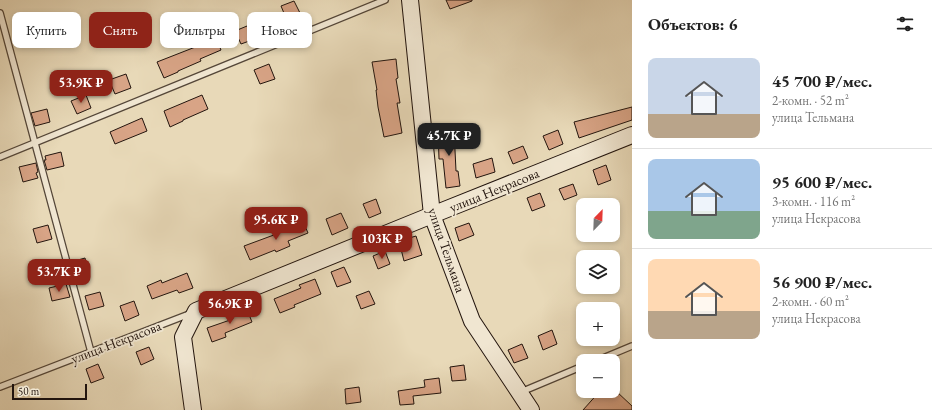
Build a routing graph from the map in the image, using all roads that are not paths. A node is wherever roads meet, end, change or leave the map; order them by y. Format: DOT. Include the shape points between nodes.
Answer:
graph roads {
  1 [pos="385,0"];
  2 [pos="410,0"];
  3 [pos="0,13"];
  4 [pos="632,136"];
  5 [pos="35,142"];
  6 [pos="0,157"];
  7 [pos="432,215"];
  8 [pos="196,311"];
  9 [pos="632,346"];
  10 [pos="91,352"];
  11 [pos="613,354"];
  12 [pos="576,369"];
  13 [pos="0,387"];
  14 [pos="519,393"];
  15 [pos="193,410"];
  16 [pos="531,410"];
  1 -- 5 [label="lane"];
  2 -- 7 [label="street, улица Тельмана"];
  3 -- 5 [label="lane"];
  4 -- 7 [label="street, улица Некрасова"];
  5 -- 6 [label="lane"];
  5 -- 10 [label="lane"];
  7 -- 8 [label="street, улица Некрасова"];
  7 -- 14 [label="street, улица Тельмана" via="472,321"];
  8 -- 10 [label="lane, улица Некрасова"];
  8 -- 15 [label="street" via="183,337"];
  9 -- 11 [label="lane"];
  10 -- 13 [label="lane, улица Некрасова"];
  12 -- 14 [label="lane"];
  14 -- 16 [label="street, улица Тельмана"];
}
